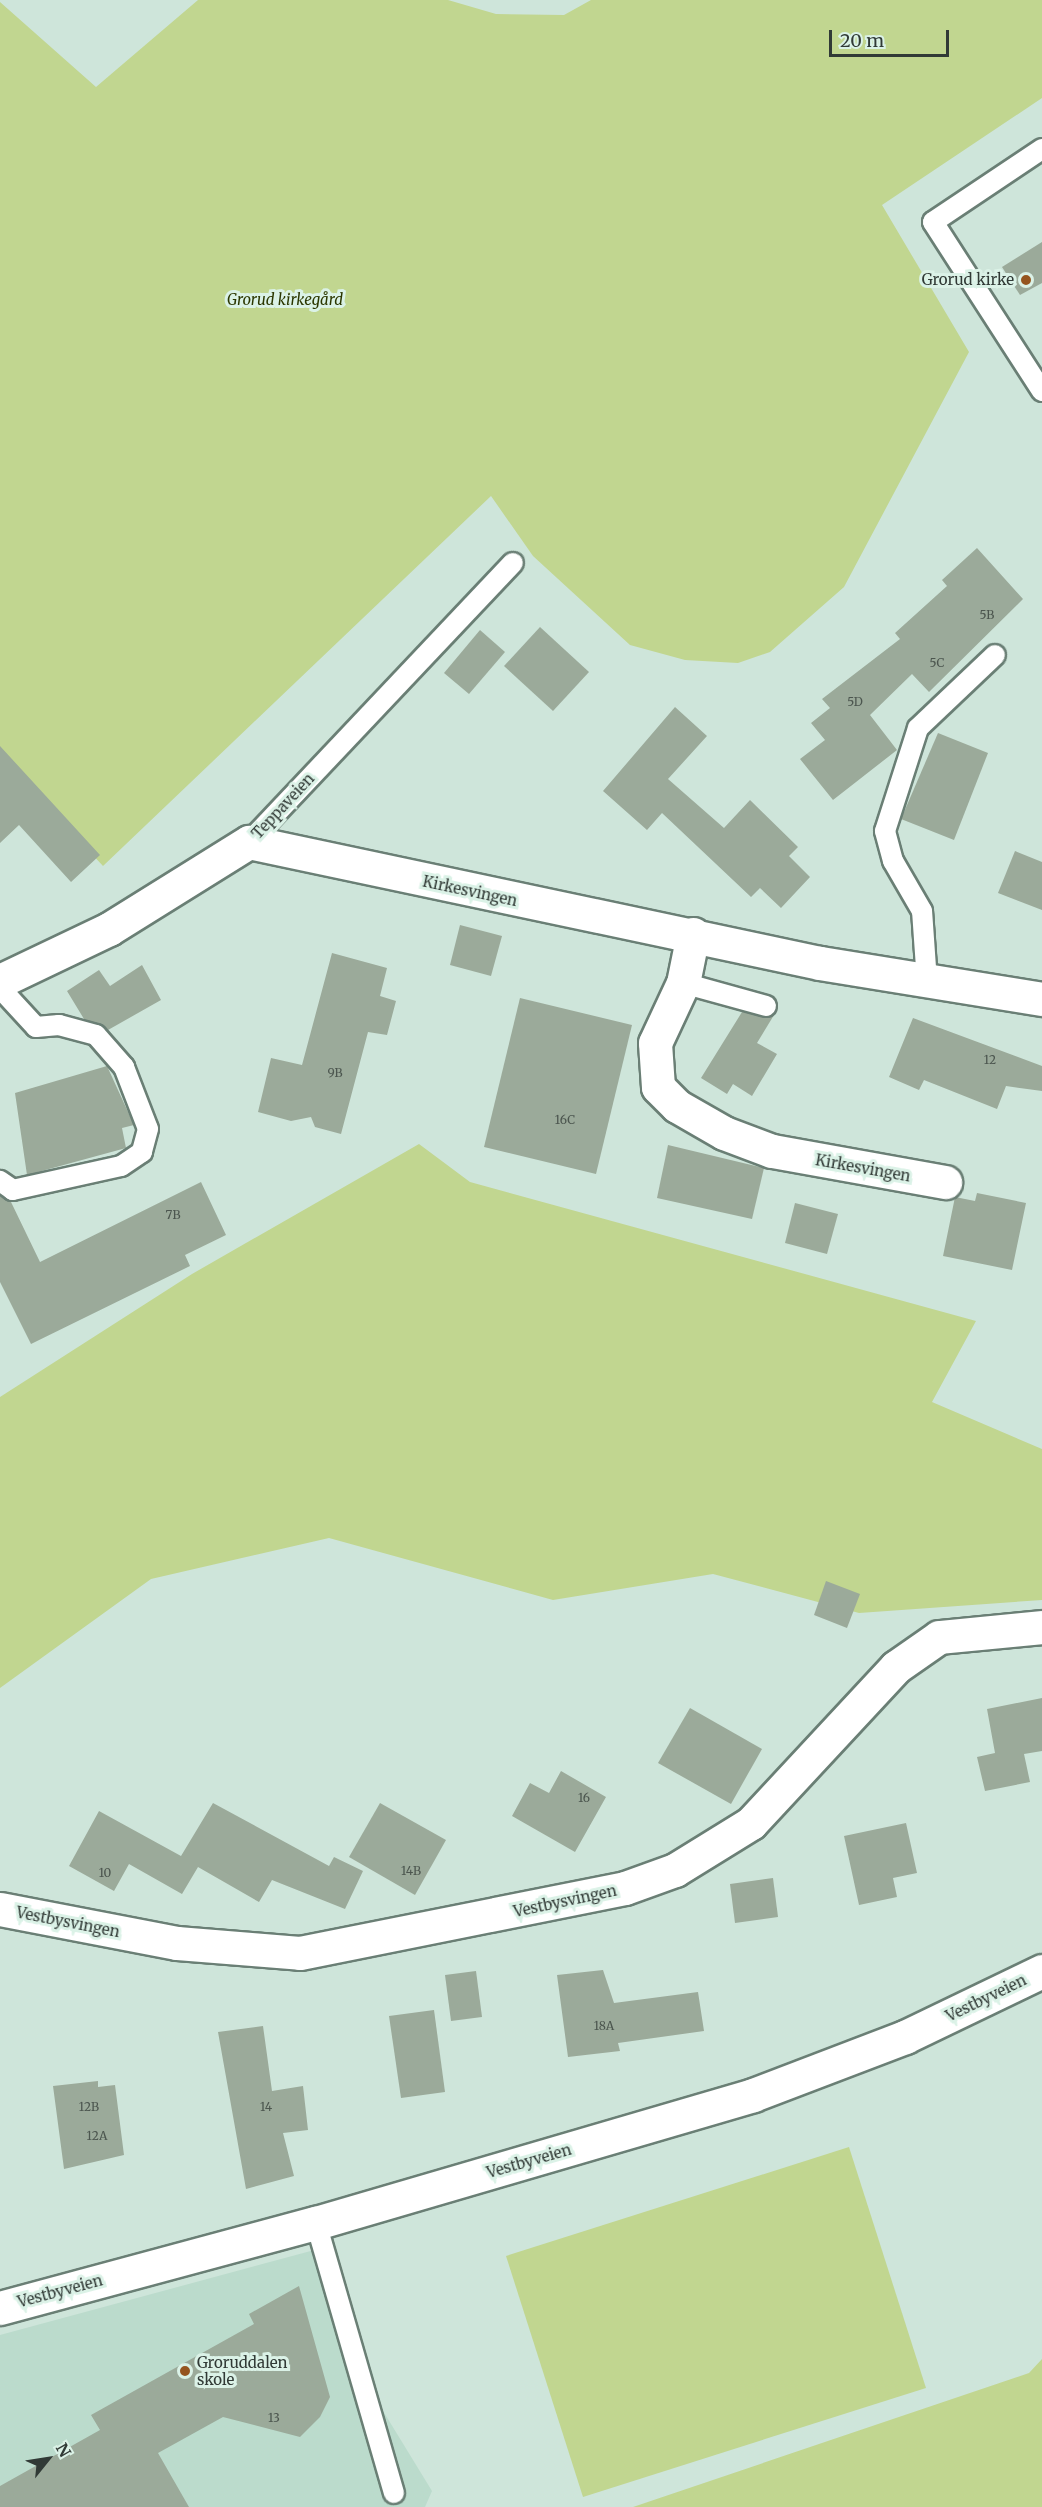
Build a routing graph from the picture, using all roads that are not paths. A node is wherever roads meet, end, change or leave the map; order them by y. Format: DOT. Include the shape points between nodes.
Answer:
graph roads {
  1 [pos="1042,149"];
  2 [pos="1042,391"];
  3 [pos="513,563"];
  4 [pos="995,655"];
  5 [pos="249,842"];
  6 [pos="693,934"];
  7 [pos="0,981"];
  8 [pos="927,982"];
  9 [pos="683,983"];
  10 [pos="0,988"];
  11 [pos="1042,999"];
  12 [pos="766,1006"];
  13 [pos="0,1181"];
  14 [pos="945,1182"];
  15 [pos="1042,1627"];
  16 [pos="0,1909"];
  17 [pos="1042,1971"];
  18 [pos="316,2223"];
  19 [pos="0,2307"];
  20 [pos="394,2493"];
  1 -- 2 [label="lane" via="933,222"];
  3 -- 5 [label="lane, Teppaveien"];
  4 -- 8 [label="lane" via="918,728 885,831 893,861 922,911"];
  5 -- 6 [label="street, Kirkesvingen" via="558,910"];
  5 -- 7 [label="street, Teppaveien" via="109,929"];
  6 -- 8 [label="street, Kirkesvingen"];
  6 -- 9 [label="street, Kirkesvingen"];
  8 -- 11 [label="street, Kirkesvingen"];
  9 -- 12 [label="lane"];
  9 -- 14 [label="street, Kirkesvingen" via="666,1013 654,1064 658,1087 677,1106 724,1133 772,1150"];
  10 -- 13 [label="lane" via="36,1027 59,1025 96,1035 124,1067 148,1129 142,1152 121,1166 13,1190"];
  15 -- 16 [label="street, Vestbysvingen" via="939,1638 896,1667 751,1823 675,1870 625,1888 300,1953 177,1943"];
  17 -- 18 [label="street, Vestbyveien" via="905,2037 753,2095"];
  18 -- 19 [label="street, Vestbyveien"];
  18 -- 20 [label="lane"];
}
